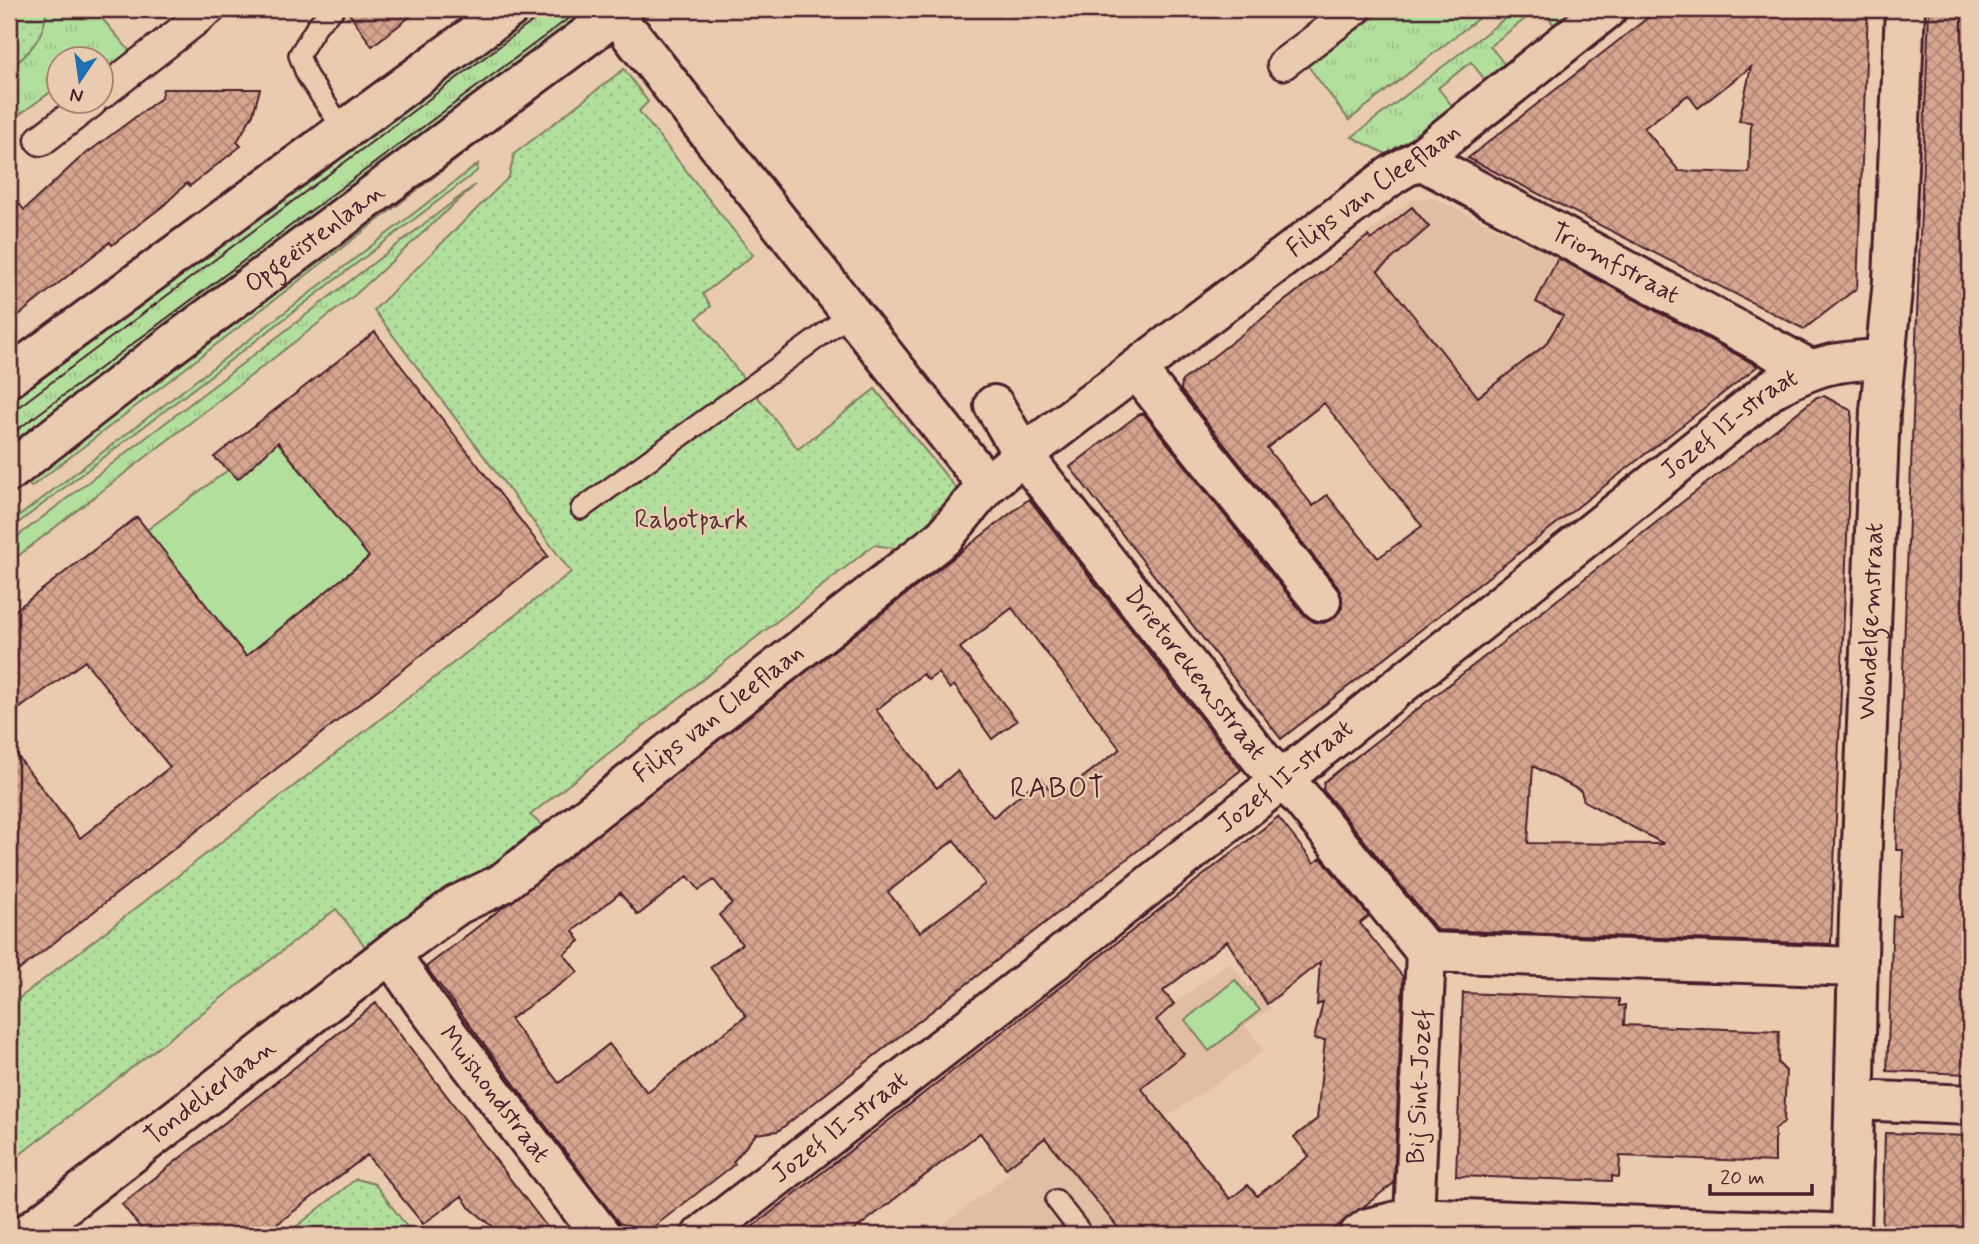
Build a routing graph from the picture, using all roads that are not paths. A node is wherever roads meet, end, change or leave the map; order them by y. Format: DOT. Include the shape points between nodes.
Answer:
graph roads {
  1 [pos="210,9"];
  2 [pos="334,9"];
  3 [pos="509,9"];
  4 [pos="1356,9"];
  5 [pos="1607,9"];
  6 [pos="1905,9"];
  7 [pos="628,23"];
  8 [pos="1283,64"];
  9 [pos="116,82"];
  10 [pos="73,116"];
  11 [pos="345,132"];
  12 [pos="41,140"];
  13 [pos="1419,159"];
  14 [pos="851,314"];
  15 [pos="1885,359"];
  16 [pos="1810,369"];
  17 [pos="1137,370"];
  18 [pos="9,377"];
  19 [pos="994,405"];
  20 [pos="1023,455"];
  21 [pos="9,472"];
  22 [pos="987,485"];
  23 [pos="582,509"];
  24 [pos="1321,601"];
  25 [pos="1282,780"];
  26 [pos="395,950"];
  27 [pos="1426,952"];
  28 [pos="1857,967"];
  29 [pos="1854,1100"];
  30 [pos="1970,1105"];
  31 [pos="1056,1200"];
  32 [pos="1414,1217"];
  33 [pos="1852,1234"];
  34 [pos="26,1235"];
  35 [pos="601,1235"];
  36 [pos="702,1235"];
  37 [pos="1083,1235"];
  38 [pos="1359,1235"];
  1 -- 9 [label="street"];
  2 -- 11 [label="lane" via="318,24 299,55 307,76"];
  3 -- 11 [label="street"];
  4 -- 8 [label="street"];
  5 -- 13 [label="street, Filips van Cleeflaan"];
  6 -- 15 [label="street, Wondelgemstraat"];
  7 -- 14 [label="street"];
  7 -- 21 [label="street, Opgeëistenlaan" via="176,342"];
  10 -- 12 [label="street"];
  11 -- 18 [label="street"];
  13 -- 16 [label="street, Triomfstraat"];
  13 -- 17 [label="street, Filips van Cleeflaan"];
  14 -- 22 [label="street"];
  14 -- 23 [label="lane"];
  15 -- 16 [label="street, Jozef II-straat" via="1835,361"];
  15 -- 28 [label="street, Wondelgemstraat"];
  16 -- 25 [label="street, Jozef II-straat" via="1773,388"];
  17 -- 20 [label="street, Filips van Cleeflaan"];
  17 -- 24 [label="street"];
  19 -- 20 [label="street"];
  20 -- 22 [label="street, Filips van Cleeflaan"];
  20 -- 25 [label="street, Drietorekensstraat"];
  22 -- 26 [label="street, Filips van Cleeflaan" via="944,537 501,884 457,905"];
  25 -- 27 [label="street, Drietorekensstraat"];
  25 -- 36 [label="street, Jozef II-straat"];
  26 -- 34 [label="street, Tondelierlaan"];
  26 -- 35 [label="street, Muishondstraat" via="396,962 424,1003"];
  27 -- 28 [label="street"];
  27 -- 32 [label="street, Bij Sint-Jozef"];
  28 -- 29 [label="street, Wondelgemstraat"];
  29 -- 30 [label="street"];
  29 -- 33 [label="street, Wondelgemstraat"];
  31 -- 37 [label="lane"];
  32 -- 33 [label="street"];
  32 -- 38 [label="street" via="1368,1228"];
}
